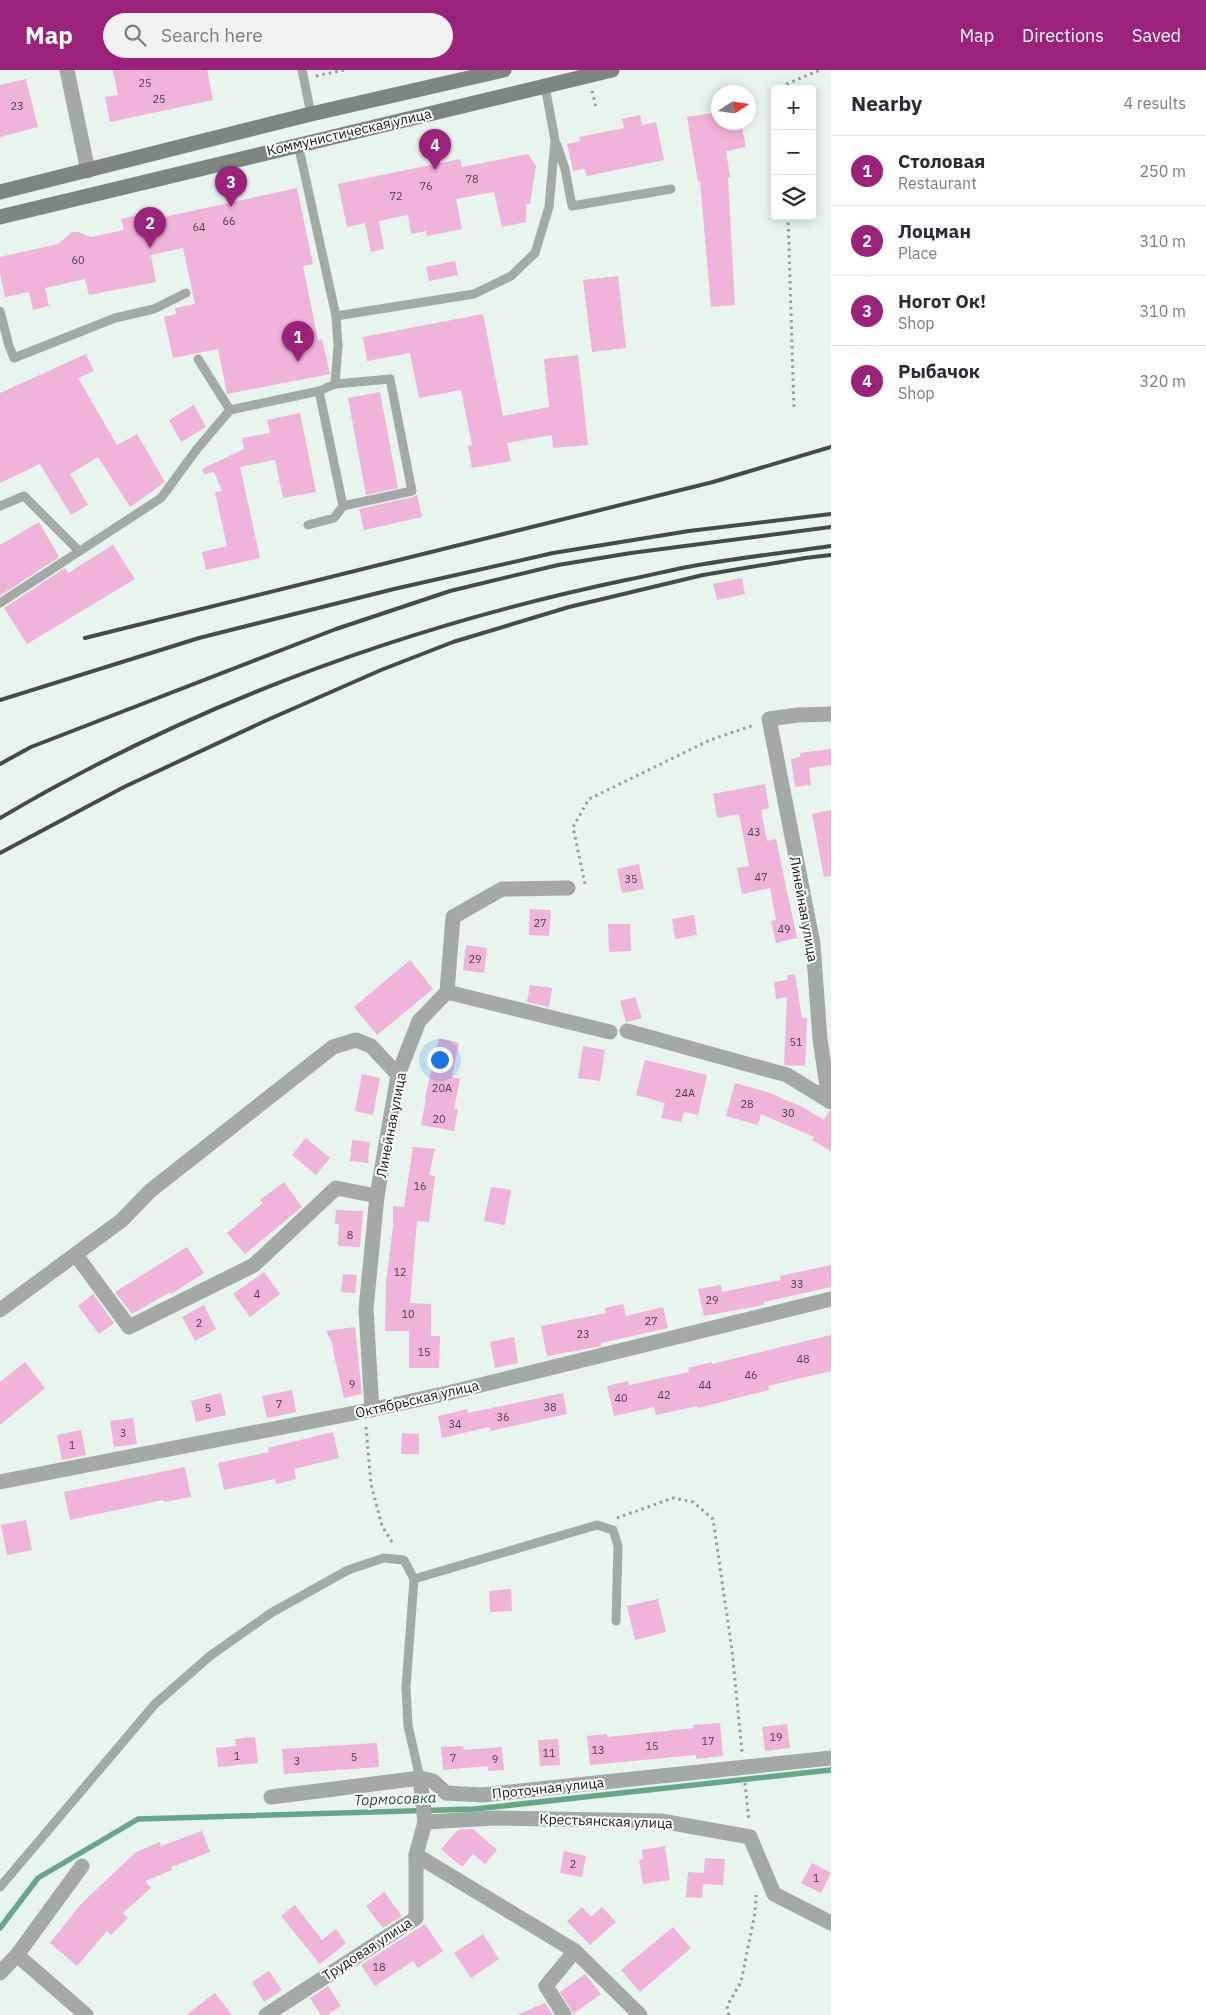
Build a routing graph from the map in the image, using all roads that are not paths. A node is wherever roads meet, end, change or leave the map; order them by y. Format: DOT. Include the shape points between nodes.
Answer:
graph roads {
  1 [pos="67,70"];
  2 [pos="504,70"];
  3 [pos="612,70"];
  4 [pos="303,74"];
  5 [pos="545,86"];
  6 [pos="311,114"];
  7 [pos="555,140"];
  8 [pos="298,144"];
  9 [pos="88,171"];
  10 [pos="670,189"];
  11 [pos="0,192"];
  12 [pos="0,217"];
  13 [pos="186,293"];
  14 [pos="0,311"];
  15 [pos="336,316"];
  16 [pos="4,346"];
  17 [pos="198,359"];
  18 [pos="335,384"];
  19 [pos="319,391"];
  20 [pos="230,410"];
  21 [pos="0,506"];
  22 [pos="343,506"];
  23 [pos="308,525"];
  24 [pos="79,551"];
  25 [pos="0,603"];
  26 [pos="831,714"];
  27 [pos="568,888"];
  28 [pos="447,992"];
  29 [pos="627,1031"];
  30 [pos="610,1032"];
  31 [pos="398,1075"];
  32 [pos="830,1101"];
  33 [pos="377,1196"];
  34 [pos="76,1255"];
  35 [pos="831,1300"];
  36 [pos="0,1310"];
  37 [pos="369,1410"];
  38 [pos="0,1482"];
  39 [pos="414,1579"];
  40 [pos="616,1621"];
  41 [pos="831,1758"];
  42 [pos="420,1778"];
  43 [pos="271,1797"];
  44 [pos="425,1822"];
  45 [pos="416,1854"];
  46 [pos="82,1866"];
  47 [pos="0,1887"];
  48 [pos="831,1923"];
  49 [pos="574,1951"];
  50 [pos="17,1955"];
  51 [pos="0,1974"];
  52 [pos="86,2015"];
  53 [pos="266,2015"];
  54 [pos="564,2015"];
  55 [pos="640,2015"];
  1 -- 9 [label="street"];
  2 -- 6 [label="main road, Коммунистическая улица"];
  3 -- 5 [label="main road, Коммунистическая улица"];
  4 -- 6 [label="lane"];
  5 -- 7 [label="lane"];
  5 -- 8 [label="main road, Коммунистическая улица"];
  6 -- 9 [label="main road, Коммунистическая улица"];
  7 -- 10 [label="lane" via="572,206"];
  7 -- 15 [label="lane" via="549,207 535,253 511,276 474,294"];
  8 -- 12 [label="main road, Коммунистическая улица"];
  8 -- 15 [label="lane"];
  9 -- 11 [label="main road, Коммунистическая улица"];
  13 -- 16 [label="lane" via="154,309 115,318 14,358"];
  14 -- 16 [label="lane"];
  15 -- 18 [label="lane"];
  17 -- 20 [label="lane"];
  18 -- 19 [label="lane"];
  18 -- 22 [label="lane" via="390,379 412,491"];
  19 -- 20 [label="lane"];
  19 -- 22 [label="lane"];
  20 -- 24 [label="lane" via="161,498"];
  21 -- 24 [label="lane" via="24,496"];
  22 -- 23 [label="lane" via="334,518"];
  24 -- 25 [label="lane"];
  26 -- 32 [label="street, Линейная улица" via="769,719 812,944 820,1039"];
  27 -- 28 [label="street" via="502,889 453,917"];
  28 -- 30 [label="street"];
  28 -- 31 [label="street, Линейная улица" via="419,1021"];
  29 -- 32 [label="street, Линейная улица" via="787,1075"];
  31 -- 33 [label="street, Линейная улица"];
  31 -- 34 [label="street" via="371,1046 356,1040 333,1047 150,1191 122,1220"];
  33 -- 34 [label="street" via="336,1188 254,1265 129,1327"];
  33 -- 37 [label="street, Линейная улица" via="366,1310"];
  34 -- 36 [label="street"];
  35 -- 37 [label="street, Октябрьская улица"];
  37 -- 38 [label="street, Октябрьская улица"];
  39 -- 40 [label="lane" via="597,1525 613,1530 618,1546"];
  39 -- 42 [label="lane" via="406,1687 408,1726"];
  39 -- 47 [label="lane" via="404,1560 384,1558 348,1570 271,1613 210,1656 155,1704"];
  41 -- 42 [label="street, Проточная улица" via="482,1795 446,1793 434,1781"];
  42 -- 43 [label="street"];
  42 -- 44 [label="street"];
  44 -- 45 [label="street"];
  44 -- 48 [label="street, Крестьянская улица" via="496,1818 660,1821 750,1837 774,1894"];
  45 -- 49 [label="street"];
  45 -- 53 [label="street, Трудовая улица" via="416,1918"];
  46 -- 50 [label="street"];
  49 -- 54 [label="street" via="546,1986"];
  49 -- 55 [label="street"];
  50 -- 51 [label="street"];
  50 -- 52 [label="street"];
}
